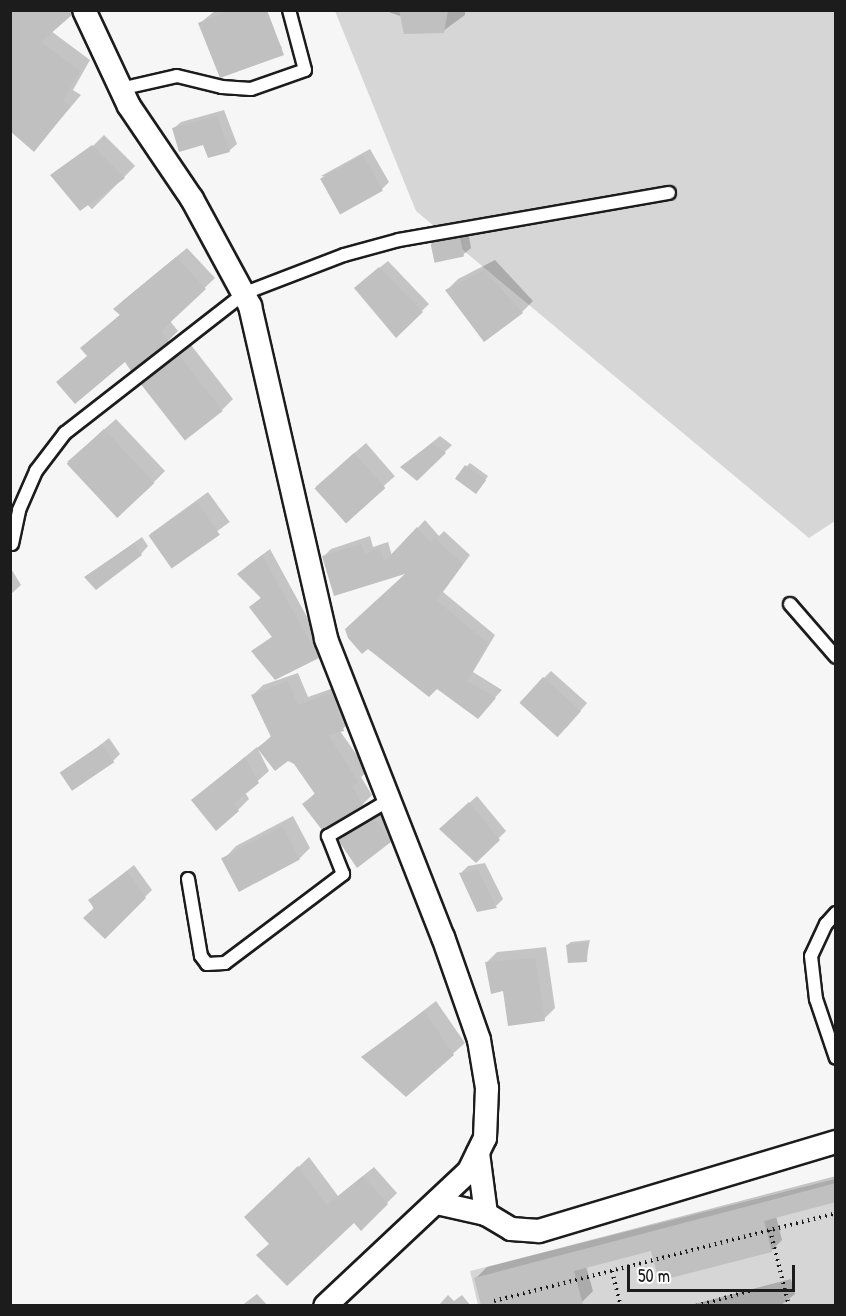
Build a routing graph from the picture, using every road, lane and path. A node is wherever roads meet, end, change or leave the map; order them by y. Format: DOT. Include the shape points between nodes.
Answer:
graph roads {
  1 [pos="84,10"];
  2 [pos="289,10"];
  3 [pos="120,89"];
  4 [pos="669,193"];
  5 [pos="244,292"];
  6 [pos="12,544"];
  7 [pos="790,604"];
  8 [pos="836,657"];
  9 [pos="389,800"];
  10 [pos="188,879"];
  11 [pos="836,913"];
  12 [pos="836,1058"];
  13 [pos="836,1142"];
  14 [pos="478,1152"];
  15 [pos="437,1203"];
  16 [pos="836,1213"];
  17 [pos="486,1214"];
  18 [pos="770,1230"];
  19 [pos="612,1270"];
  20 [pos="753,1290"];
  21 [pos="494,1301"];
  22 [pos="325,1305"];
  23 [pos="621,1305"];
  24 [pos="696,1305"];
  25 [pos="789,1305"];
  1 -- 3 [label="street"];
  2 -- 3 [label="lane" via="305,70 251,89 222,87 177,76"];
  3 -- 5 [label="street" via="192,199"];
  4 -- 5 [label="lane" via="582,205 388,243"];
  5 -- 6 [label="lane" via="65,433 36,471 19,510"];
  5 -- 9 [label="street" via="326,639"];
  7 -- 8 [label="lane"];
  9 -- 10 [label="lane" via="328,836 343,874 225,963 207,964 201,956"];
  9 -- 14 [label="street" via="479,1040 486,1088 485,1138"];
  11 -- 12 [label="lane" via="826,924 811,956 816,999"];
  13 -- 17 [label="street" via="538,1231 511,1229"];
  14 -- 15 [label="street" via="469,1171"];
  14 -- 17 [label="street"];
  15 -- 17 [label="street"];
  15 -- 22 [label="street"];
  16 -- 18 [label="path"];
  18 -- 19 [label="path"];
  18 -- 25 [label="path"];
  19 -- 21 [label="path"];
  19 -- 23 [label="path"];
  20 -- 24 [label="path"];
}
